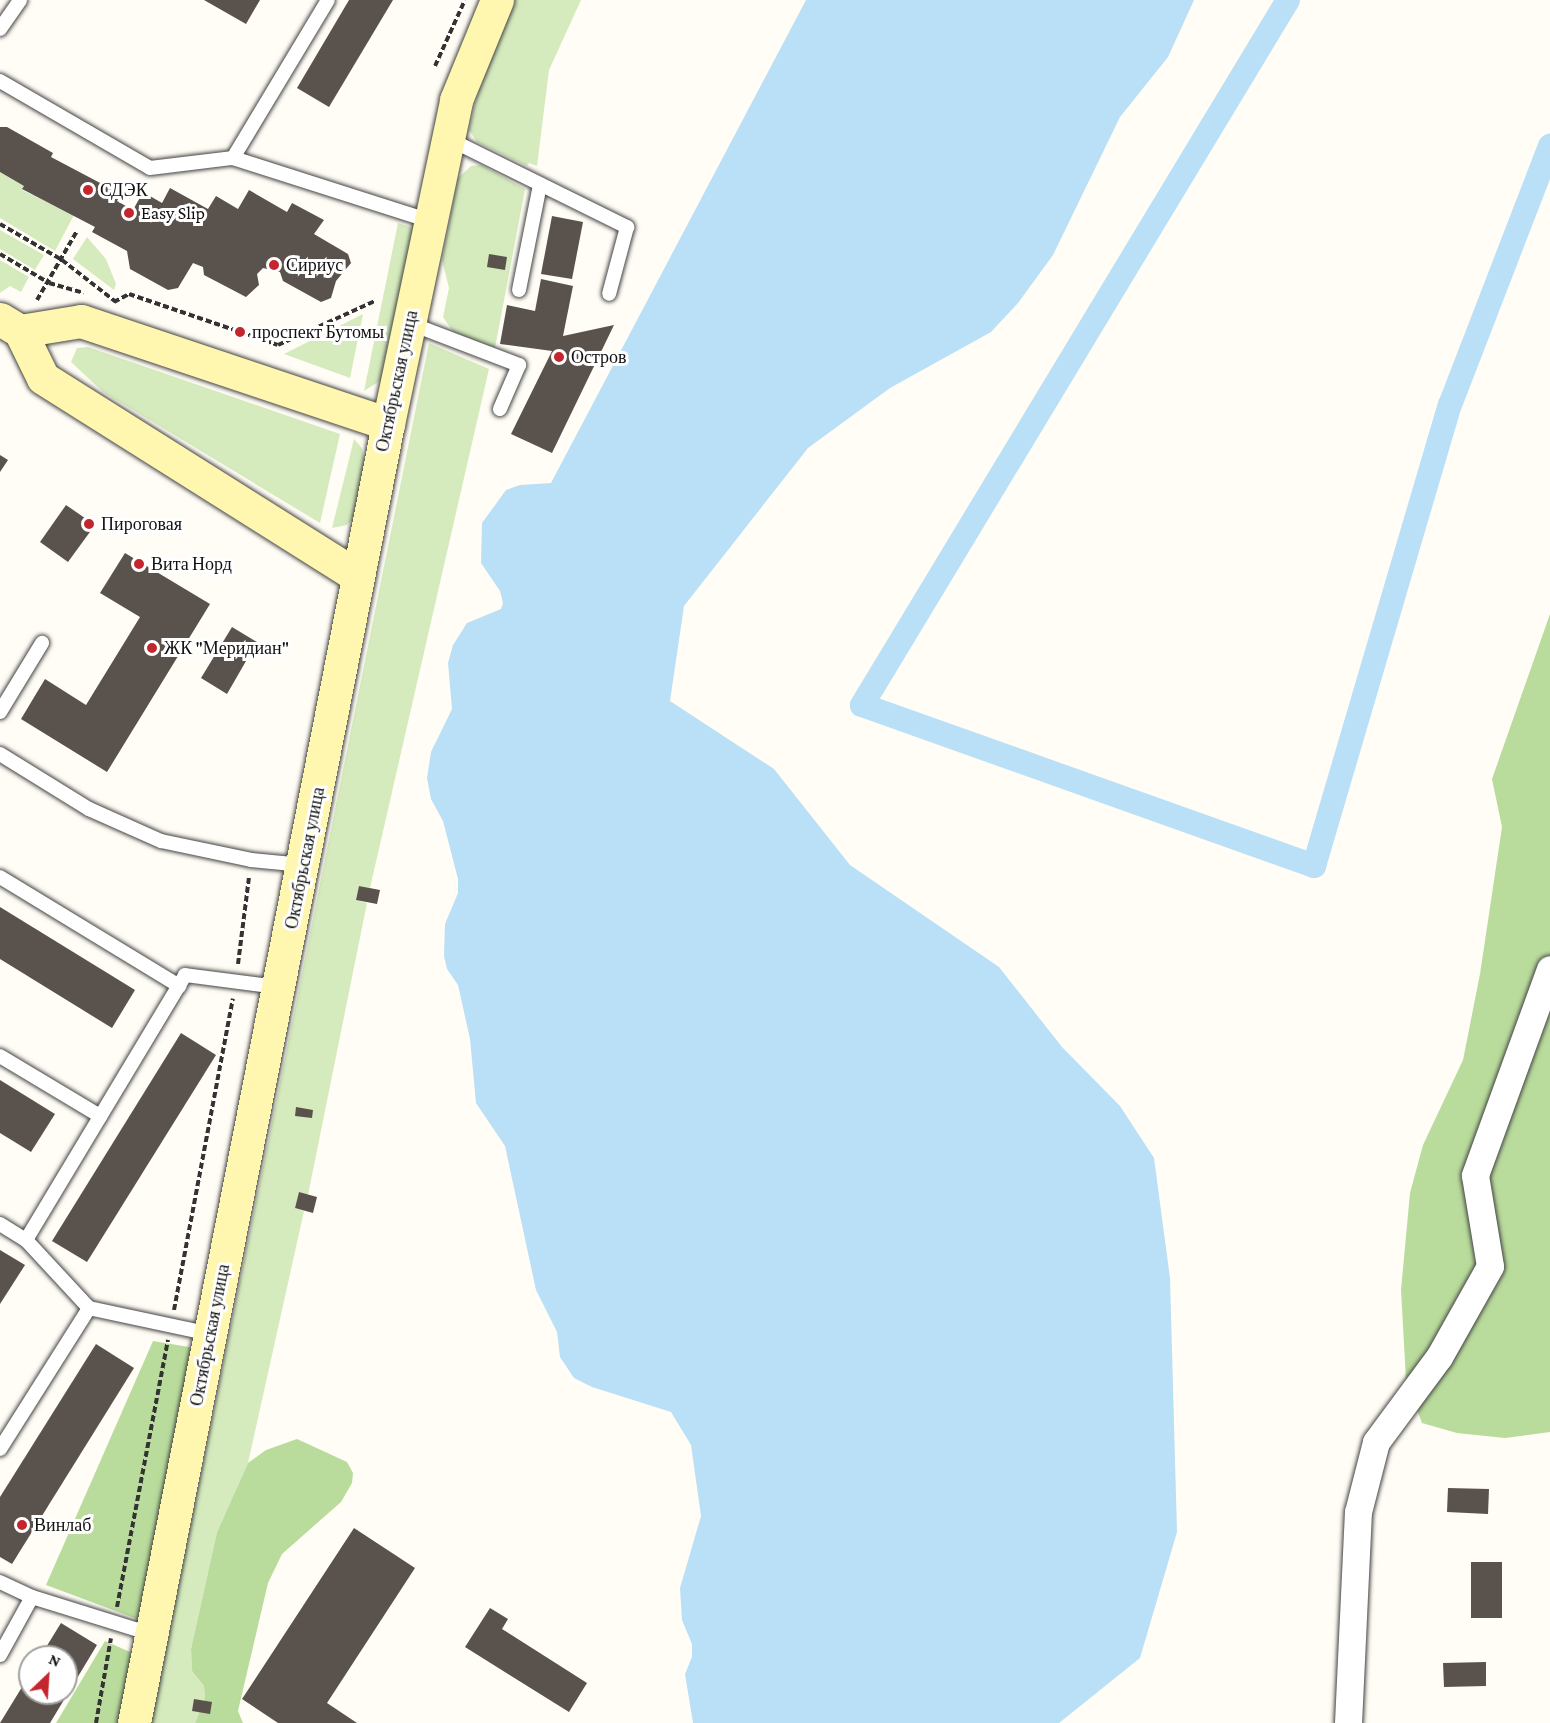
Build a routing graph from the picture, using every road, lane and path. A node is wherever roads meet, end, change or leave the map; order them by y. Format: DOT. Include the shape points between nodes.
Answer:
graph roads {
  1 [pos="20,0"];
  2 [pos="328,0"];
  3 [pos="465,0"];
  4 [pos="496,0"];
  5 [pos="0,29"];
  6 [pos="435,66"];
  7 [pos="0,81"];
  8 [pos="449,139"];
  9 [pos="233,158"];
  10 [pos="540,185"];
  11 [pos="431,221"];
  12 [pos="0,224"];
  13 [pos="77,231"];
  14 [pos="0,254"];
  15 [pos="62,260"];
  16 [pos="49,283"];
  17 [pos="519,290"];
  18 [pos="609,294"];
  19 [pos="375,301"];
  20 [pos="118,303"];
  21 [pos="409,323"];
  22 [pos="10,325"];
  23 [pos="500,410"];
  24 [pos="388,424"];
  25 [pos="358,576"];
  26 [pos="42,643"];
  27 [pos="0,712"];
  28 [pos="0,754"];
  29 [pos="251,860"];
  30 [pos="304,865"];
  31 [pos="0,878"];
  32 [pos="1550,969"];
  33 [pos="236,981"];
  34 [pos="179,986"];
  35 [pos="278,987"];
  36 [pos="0,1056"];
  37 [pos="100,1116"];
  38 [pos="0,1224"];
  39 [pos="26,1240"];
  40 [pos="89,1308"];
  41 [pos="171,1326"];
  42 [pos="210,1334"];
  43 [pos="0,1449"];
  44 [pos="0,1582"];
  45 [pos="32,1597"];
  46 [pos="114,1623"];
  47 [pos="152,1635"];
  48 [pos="0,1655"];
  49 [pos="96,1723"];
  50 [pos="134,1723"];
  51 [pos="1348,1723"];
  1 -- 5 [label="lane"];
  2 -- 9 [label="lane"];
  3 -- 6 [label="path"];
  4 -- 8 [label="main road, Октябрьская улица" via="456,100"];
  7 -- 9 [label="lane" via="150,168"];
  8 -- 10 [label="lane"];
  8 -- 11 [label="main road, Октябрьская улица"];
  9 -- 11 [label="lane"];
  10 -- 17 [label="lane"];
  10 -- 18 [label="lane" via="627,227"];
  11 -- 21 [label="main road, Октябрьская улица"];
  12 -- 15 [label="path"];
  13 -- 15 [label="path"];
  14 -- 16 [label="path"];
  15 -- 16 [label="path"];
  15 -- 20 [label="path"];
  16 -- 20 [label="path"];
  19 -- 20 [label="path" via="278,345 129,294"];
  21 -- 23 [label="lane" via="519,365"];
  21 -- 24 [label="main road, Октябрьская улица"];
  22 -- 24 [label="main road" via="81,321"];
  22 -- 25 [label="main road" via="43,378"];
  24 -- 25 [label="main road, Октябрьская улица"];
  25 -- 30 [label="main road, Октябрьская улица"];
  26 -- 27 [label="lane"];
  28 -- 29 [label="lane" via="89,809 161,841"];
  29 -- 30 [label="lane"];
  29 -- 33 [label="path"];
  30 -- 35 [label="main road, Октябрьская улица"];
  31 -- 34 [label="lane"];
  32 -- 51 [label="street" via="1475,1175 1490,1266 1439,1357 1376,1442 1358,1512"];
  33 -- 34 [label="lane" via="185,975"];
  33 -- 35 [label="lane"];
  33 -- 41 [label="path"];
  34 -- 37 [label="lane"];
  35 -- 42 [label="main road, Октябрьская улица"];
  36 -- 37 [label="lane"];
  37 -- 39 [label="lane"];
  38 -- 39 [label="lane"];
  39 -- 40 [label="lane"];
  40 -- 41 [label="lane"];
  40 -- 43 [label="lane"];
  41 -- 42 [label="lane"];
  41 -- 46 [label="path"];
  42 -- 47 [label="main road, Октябрьская улица"];
  44 -- 45 [label="lane"];
  45 -- 46 [label="lane"];
  45 -- 48 [label="lane"];
  46 -- 47 [label="lane"];
  46 -- 49 [label="path"];
  47 -- 50 [label="main road, Октябрьская улица"];
}
